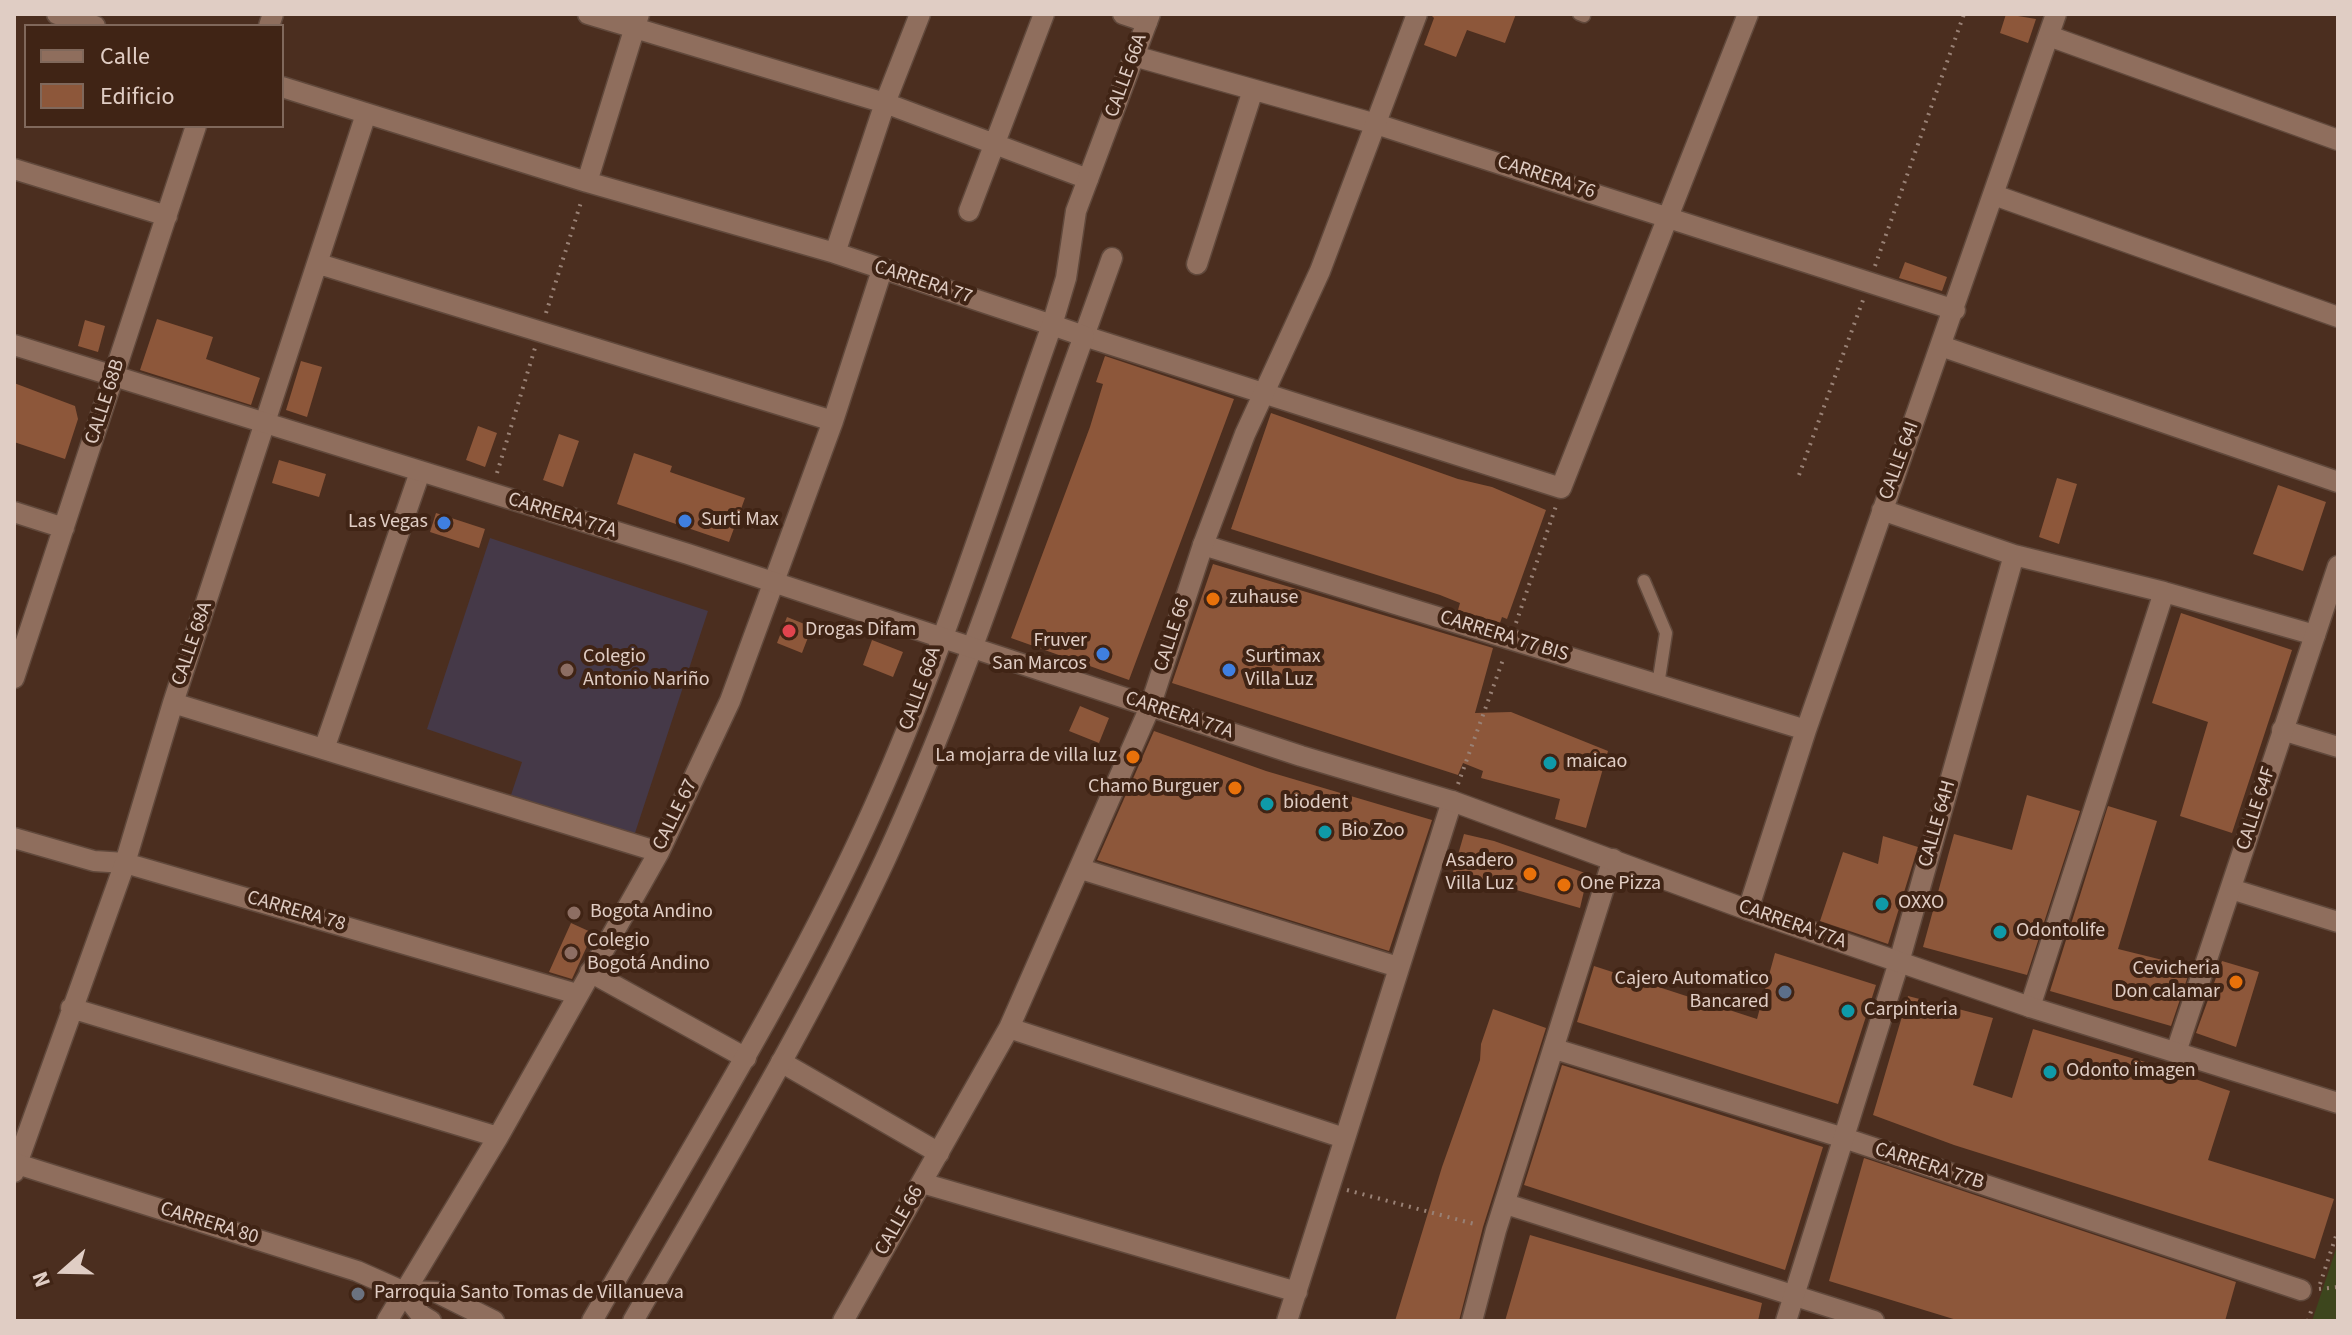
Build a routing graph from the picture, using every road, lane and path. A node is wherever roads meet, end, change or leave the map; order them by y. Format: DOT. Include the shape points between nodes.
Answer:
graph roads {
  1 [pos="57,14"];
  2 [pos="588,14"];
  3 [pos="920,14"];
  4 [pos="1044,14"];
  5 [pos="1123,14"];
  6 [pos="1417,14"];
  7 [pos="1748,14"];
  8 [pos="1964,14"];
  9 [pos="2056,14"];
  10 [pos="1148,18"];
  11 [pos="637,21"];
  12 [pos="89,24"];
  13 [pos="2049,36"];
  14 [pos="1134,56"];
  15 [pos="284,88"];
  16 [pos="1253,90"];
  17 [pos="885,103"];
  18 [pos="366,114"];
  19 [pos="1376,124"];
  20 [pos="195,128"];
  21 [pos="2338,140"];
  22 [pos="994,142"];
  23 [pos="14,169"];
  24 [pos="1088,179"];
  25 [pos="587,182"];
  26 [pos="1994,195"];
  27 [pos="969,211"];
  28 [pos="167,216"];
  29 [pos="1667,217"];
  30 [pos="835,253"];
  31 [pos="1112,258"];
  32 [pos="319,264"];
  33 [pos="1197,264"];
  34 [pos="882,270"];
  35 [pos="1870,282"];
  36 [pos="1955,310"];
  37 [pos="2338,317"];
  38 [pos="1052,325"];
  39 [pos="1084,336"];
  40 [pos="14,345"];
  41 [pos="1941,346"];
  42 [pos="115,377"];
  43 [pos="1262,392"];
  44 [pos="833,421"];
  45 [pos="267,424"];
  46 [pos="420,472"];
  47 [pos="1799,475"];
  48 [pos="2338,482"];
  49 [pos="1882,510"];
  50 [pos="14,512"];
  51 [pos="64,528"];
  52 [pos="1203,545"];
  53 [pos="2014,555"];
  54 [pos="2338,566"];
  55 [pos="1644,581"];
  56 [pos="772,582"];
  57 [pos="2164,592"];
  58 [pos="2315,635"];
  59 [pos="940,637"];
  60 [pos="971,647"];
  61 [pos="14,678"];
  62 [pos="1658,685"];
  63 [pos="173,703"];
  64 [pos="1150,707"];
  65 [pos="1806,730"];
  66 [pos="2282,730"];
  67 [pos="2338,747"];
  68 [pos="324,749"];
  69 [pos="1452,801"];
  70 [pos="14,838"];
  71 [pos="659,852"];
  72 [pos="1613,859"];
  73 [pos="125,863"];
  74 [pos="1081,869"];
  75 [pos="2231,889"];
  76 [pos="1748,910"];
  77 [pos="2338,922"];
  78 [pos="1899,962"];
  79 [pos="1398,967"];
  80 [pos="590,972"];
  81 [pos="577,994"];
  82 [pos="2030,1007"];
  83 [pos="71,1008"];
  84 [pos="1009,1028"];
  85 [pos="1555,1049"];
  86 [pos="2176,1052"];
  87 [pos="746,1058"];
  88 [pos="781,1062"];
  89 [pos="2338,1103"];
  90 [pos="498,1137"];
  91 [pos="1344,1138"];
  92 [pos="1844,1138"];
  93 [pos="939,1153"];
  94 [pos="15,1166"];
  95 [pos="922,1183"];
  96 [pos="1329,1185"];
  97 [pos="1506,1204"];
  98 [pos="1496,1230"];
  99 [pos="2338,1230"];
  100 [pos="2301,1290"];
  101 [pos="402,1291"];
  102 [pos="1297,1292"];
  103 [pos="1794,1296"];
  104 [pos="387,1321"];
  105 [pos="431,1321"];
  106 [pos="494,1321"];
  107 [pos="592,1321"];
  108 [pos="633,1321"];
  109 [pos="843,1321"];
  110 [pos="1287,1321"];
  111 [pos="1472,1321"];
  112 [pos="1786,1321"];
  113 [pos="1874,1321"];
  114 [pos="2308,1321"];
  1 -- 12 [label="street"];
  2 -- 11 [label="street"];
  3 -- 17 [label="street"];
  4 -- 22 [label="street"];
  5 -- 10 [label="street"];
  6 -- 19 [label="street, CALLE 66"];
  7 -- 29 [label="street"];
  8 -- 35 [label="path"];
  9 -- 13 [label="street, CALLE 64I"];
  10 -- 14 [label="street, CALLE 66A"];
  11 -- 17 [label="street"];
  11 -- 25 [label="street"];
  13 -- 21 [label="street"];
  13 -- 26 [label="street, CALLE 64I"];
  14 -- 16 [label="street, CARRERA 76"];
  14 -- 24 [label="street, CALLE 66A"];
  15 -- 18 [label="street, CARRERA 77"];
  16 -- 19 [label="street, CARRERA 76"];
  16 -- 33 [label="street"];
  17 -- 22 [label="street"];
  17 -- 30 [label="street"];
  18 -- 25 [label="street, CARRERA 77"];
  18 -- 32 [label="street, CALLE 68A"];
  19 -- 29 [label="street, CARRERA 76"];
  19 -- 43 [label="street, CALLE 66" via="1320,271"];
  20 -- 28 [label="street, CALLE 68B"];
  22 -- 24 [label="street"];
  22 -- 27 [label="street"];
  23 -- 28 [label="street"];
  24 -- 38 [label="street, CALLE 66A"];
  25 -- 30 [label="street, CARRERA 77"];
  26 -- 36 [label="street, CALLE 64I"];
  26 -- 37 [label="street"];
  28 -- 42 [label="street, CALLE 68B"];
  29 -- 35 [label="street, CARRERA 76"];
  29 -- 43 [label="street, CARRERA 77" via="1561,488"];
  30 -- 34 [label="street, CARRERA 77"];
  31 -- 39 [label="street, CALLE 66A"];
  32 -- 44 [label="street"];
  32 -- 45 [label="street, CALLE 68A"];
  34 -- 38 [label="street, CARRERA 77"];
  34 -- 44 [label="street, CALLE 67"];
  35 -- 36 [label="street, CARRERA 76"];
  35 -- 47 [label="path"];
  36 -- 41 [label="street, CALLE 64I"];
  38 -- 39 [label="street, CARRERA 77"];
  38 -- 59 [label="street, CALLE 66A"];
  39 -- 43 [label="street, CARRERA 77"];
  39 -- 60 [label="street, CALLE 66A"];
  40 -- 42 [label="street, CARRERA 77A"];
  41 -- 48 [label="street"];
  41 -- 49 [label="street, CALLE 64I"];
  42 -- 45 [label="street, CARRERA 77A"];
  42 -- 51 [label="street, CALLE 68B"];
  43 -- 52 [label="street, CALLE 66"];
  44 -- 56 [label="street, CALLE 67"];
  45 -- 46 [label="street, CARRERA 77A"];
  45 -- 63 [label="street, CALLE 68A"];
  46 -- 56 [label="street, CARRERA 77A"];
  46 -- 68 [label="street"];
  49 -- 53 [label="street"];
  49 -- 65 [label="street, CALLE 64I"];
  50 -- 51 [label="street"];
  51 -- 61 [label="street, CALLE 68B"];
  52 -- 62 [label="street, CARRERA 77 BIS"];
  52 -- 64 [label="street, CALLE 66"];
  53 -- 57 [label="street"];
  53 -- 78 [label="street, CALLE 64H"];
  54 -- 58 [label="street, CALLE 64F"];
  55 -- 62 [label="lane" via="1666,633"];
  56 -- 59 [label="street, CARRERA 77A"];
  56 -- 71 [label="street, CALLE 67" via="730,701"];
  57 -- 58 [label="street"];
  57 -- 82 [label="street"];
  58 -- 66 [label="street, CALLE 64F"];
  59 -- 60 [label="street, CARRERA 77A"];
  59 -- 87 [label="street, CALLE 66A" via="865,828"];
  60 -- 64 [label="street, CARRERA 77A"];
  60 -- 88 [label="street, CALLE 66A" via="885,860"];
  62 -- 65 [label="street, CARRERA 77 BIS"];
  63 -- 68 [label="street"];
  63 -- 73 [label="street, CALLE 68A"];
  64 -- 69 [label="street, CARRERA 77A"];
  64 -- 74 [label="street, CALLE 66"];
  65 -- 76 [label="street, CALLE 64I"];
  66 -- 67 [label="street"];
  66 -- 75 [label="street, CALLE 64F"];
  68 -- 71 [label="street"];
  69 -- 72 [label="street, CARRERA 77A"];
  69 -- 79 [label="street"];
  70 -- 73 [label="street, CARRERA 78" via="94,861"];
  71 -- 80 [label="street, CALLE 67"];
  72 -- 76 [label="street, CARRERA 77A"];
  72 -- 85 [label="street"];
  73 -- 81 [label="street, CARRERA 78"];
  73 -- 83 [label="street, CALLE 68A"];
  74 -- 79 [label="street"];
  74 -- 84 [label="street, CALLE 66"];
  75 -- 77 [label="street"];
  75 -- 86 [label="street, CALLE 64F"];
  76 -- 78 [label="street, CARRERA 77A"];
  78 -- 82 [label="street, CARRERA 77A"];
  78 -- 92 [label="street, CALLE 64H"];
  79 -- 91 [label="street"];
  80 -- 81 [label="street, CALLE 67"];
  80 -- 87 [label="street"];
  81 -- 90 [label="street, CALLE 67"];
  82 -- 86 [label="street, CARRERA 77A"];
  83 -- 90 [label="street"];
  83 -- 94 [label="street, CALLE 68A"];
  84 -- 91 [label="street"];
  84 -- 93 [label="street, CALLE 66"];
  85 -- 92 [label="street, CARRERA 77B"];
  85 -- 97 [label="street"];
  86 -- 89 [label="street, CARRERA 77A"];
  87 -- 107 [label="street, CALLE 66A"];
  88 -- 93 [label="street"];
  88 -- 108 [label="street, CALLE 66A"];
  90 -- 101 [label="street, CALLE 67"];
  91 -- 96 [label="street"];
  92 -- 100 [label="street, CARRERA 77B"];
  92 -- 103 [label="street, CALLE 64H"];
  93 -- 95 [label="street, CALLE 66"];
  94 -- 101 [label="street, CARRERA 80" via="357,1271"];
  95 -- 102 [label="street"];
  95 -- 109 [label="street, CALLE 66"];
  96 -- 98 [label="path"];
  96 -- 102 [label="street"];
  97 -- 98 [label="street"];
  97 -- 103 [label="street"];
  98 -- 111 [label="street"];
  99 -- 114 [label="path"];
  101 -- 104 [label="street, CALLE 67"];
  101 -- 105 [label="street, CARRERA 80"];
  101 -- 106 [label="street, CARRERA 80" via="436,1292"];
  102 -- 110 [label="street"];
  103 -- 112 [label="street, CALLE 64H"];
  103 -- 113 [label="street"];
}
